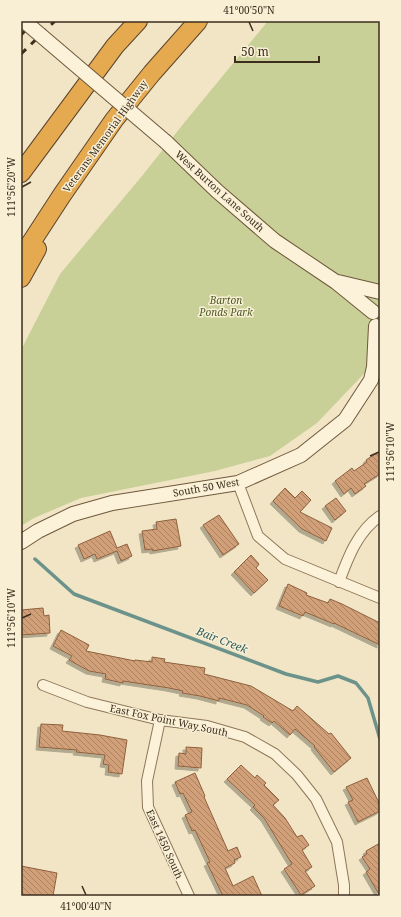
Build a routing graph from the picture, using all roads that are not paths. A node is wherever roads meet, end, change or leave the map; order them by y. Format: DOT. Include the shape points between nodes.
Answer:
graph roads {
  1 [pos="24,21"];
  2 [pos="138,21"];
  3 [pos="198,21"];
  4 [pos="98,143"];
  5 [pos="21,173"];
  6 [pos="21,258"];
  7 [pos="21,278"];
  8 [pos="336,282"];
  9 [pos="380,292"];
  10 [pos="380,297"];
  11 [pos="373,312"];
  12 [pos="378,328"];
  13 [pos="377,362"];
  14 [pos="238,483"];
  15 [pos="380,516"];
  16 [pos="21,542"];
  17 [pos="339,582"];
  18 [pos="380,598"];
  19 [pos="43,685"];
  20 [pos="160,720"];
  21 [pos="189,896"];
  22 [pos="344,896"];
  1 -- 8 [label="street, West Burton Lane South, bridge" via="166,142 217,191 275,240"];
  2 -- 5 [label="highway" via="115,46"];
  3 -- 4 [label="highway, Veterans Memorial Highway" via="152,73"];
  4 -- 6 [label="highway, Veterans Memorial Highway"];
  4 -- 7 [label="highway"];
  8 -- 9 [label="street, West Burton Lane South"];
  8 -- 11 [label="street, West Burton Lane South"];
  10 -- 11 [label="street" via="374,304"];
  11 -- 12 [label="street, South 50 West" via="373,319"];
  12 -- 13 [label="street, South 50 West"];
  13 -- 14 [label="street, South 50 West" via="371,380 346,420 301,454"];
  14 -- 16 [label="street, South 50 West" via="112,503 73,514"];
  14 -- 17 [label="street" via="258,536 285,559"];
  15 -- 17 [label="street" via="362,533"];
  17 -- 18 [label="street"];
  19 -- 20 [label="street, East Fox Point Way South" via="87,702"];
  20 -- 21 [label="street, East 1450 South" via="147,781 148,808"];
  20 -- 22 [label="street, East Fox Point Way South" via="207,726 244,737 275,754 297,775 316,800 337,842"];
}
